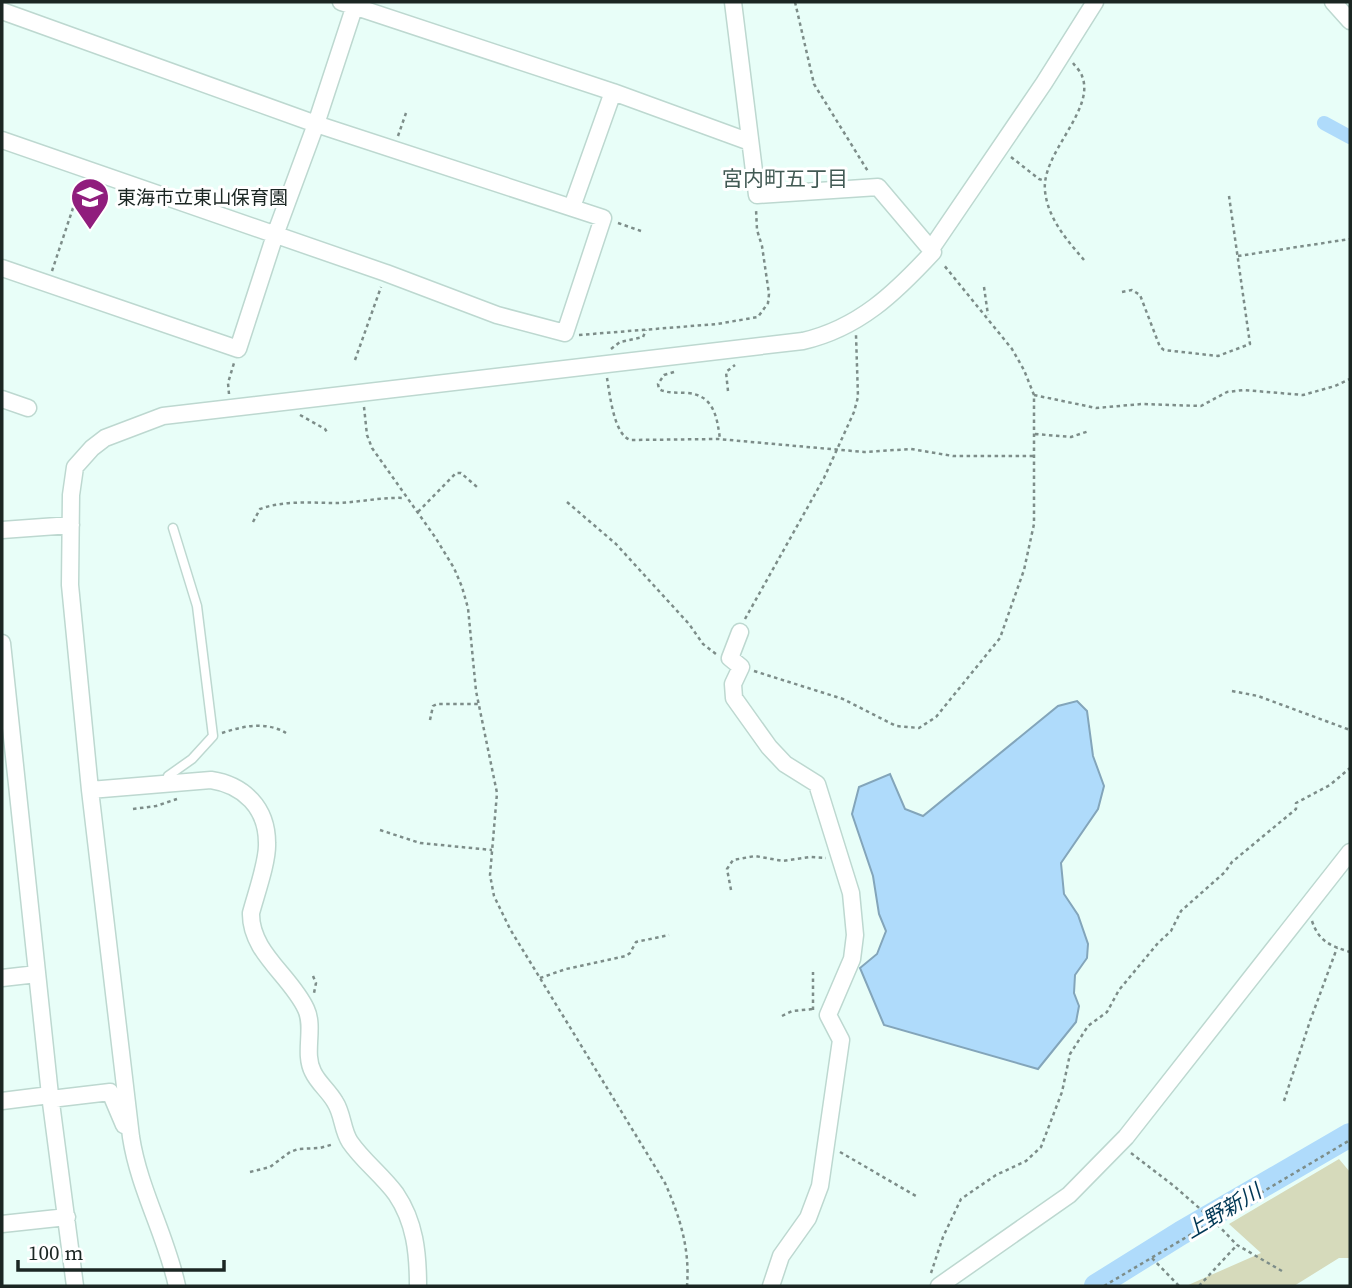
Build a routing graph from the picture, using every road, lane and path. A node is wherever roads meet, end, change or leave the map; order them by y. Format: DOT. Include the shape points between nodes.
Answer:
graph roads {
  1 [pos="795,2"];
  2 [pos="1095,2"];
  3 [pos="1333,2"];
  4 [pos="351,3"];
  5 [pos="730,3"];
  6 [pos="2,11"];
  7 [pos="1350,21"];
  8 [pos="1063,53"];
  9 [pos="613,92"];
  10 [pos="406,113"];
  11 [pos="316,124"];
  12 [pos="2,141"];
  13 [pos="750,142"];
  14 [pos="1000,146"];
  15 [pos="394,149"];
  16 [pos="86,168"];
  17 [pos="1045,181"];
  18 [pos="878,187"];
  19 [pos="757,195"];
  20 [pos="1229,196"];
  21 [pos="572,206"];
  22 [pos="603,218"];
  23 [pos="641,231"];
  24 [pos="275,235"];
  25 [pos="1350,239"];
  26 [pos="932,251"];
  27 [pos="1238,256"];
  28 [pos="1084,260"];
  29 [pos="2,268"];
  30 [pos="386,273"];
  31 [pos="48,283"];
  32 [pos="984,287"];
  33 [pos="1122,292"];
  34 [pos="987,316"];
  35 [pos="855,322"];
  36 [pos="646,329"];
  37 [pos="565,333"];
  38 [pos="238,349"];
  39 [pos="355,360"];
  40 [pos="743,362"];
  41 [pos="601,364"];
  42 [pos="682,369"];
  43 [pos="1350,379"];
  44 [pos="728,391"];
  45 [pos="362,393"];
  46 [pos="1034,395"];
  47 [pos="2,399"];
  48 [pos="28,408"];
  49 [pos="230,408"];
  50 [pos="290,414"];
  51 [pos="1089,431"];
  52 [pos="1035,434"];
  53 [pos="328,435"];
  54 [pos="720,439"];
  55 [pos="836,450"];
  56 [pos="1035,456"];
  57 [pos="477,487"];
  58 [pos="407,498"];
  59 [pos="567,502"];
  60 [pos="417,512"];
  61 [pos="253,522"];
  62 [pos="71,525"];
  63 [pos="173,528"];
  64 [pos="2,530"];
  65 [pos="740,632"];
  66 [pos="2,643"];
  67 [pos="735,662"];
  68 [pos="1232,691"];
  69 [pos="480,705"];
  70 [pos="430,720"];
  71 [pos="1350,730"];
  72 [pos="286,733"];
  73 [pos="213,736"];
  74 [pos="1350,768"];
  75 [pos="166,784"];
  76 [pos="90,790"];
  77 [pos="380,830"];
  78 [pos="492,850"];
  79 [pos="1350,852"];
  80 [pos="841,863"];
  81 [pos="730,890"];
  82 [pos="1305,911"];
  83 [pos="669,935"];
  84 [pos="1337,948"];
  85 [pos="1350,953"];
  86 [pos="813,972"];
  87 [pos="37,974"];
  88 [pos="2,978"];
  89 [pos="540,978"];
  90 [pos="820,1012"];
  91 [pos="782,1016"];
  92 [pos="51,1097"];
  93 [pos="2,1101"];
  94 [pos="1284,1101"];
  95 [pos="130,1128"];
  96 [pos="348,1139"];
  97 [pos="1350,1140"];
  98 [pos="1119,1144"];
  99 [pos="825,1145"];
  100 [pos="250,1172"];
  101 [pos="916,1196"];
  102 [pos="67,1217"];
  103 [pos="1214,1221"];
  104 [pos="2,1224"];
  105 [pos="1237,1245"];
  106 [pos="1152,1258"];
  107 [pos="1282,1271"];
  108 [pos="935,1282"];
  109 [pos="75,1286"];
  110 [pos="177,1286"];
  111 [pos="418,1286"];
  112 [pos="687,1286"];
  113 [pos="771,1286"];
  114 [pos="1104,1286"];
  115 [pos="1179,1286"];
  116 [pos="1199,1286"];
  1 -- 18 [label="path" via="814,84"];
  2 -- 8 [label="street"];
  3 -- 7 [label="street"];
  4 -- 9 [label="street"];
  4 -- 11 [label="street"];
  5 -- 13 [label="street"];
  6 -- 11 [label="street"];
  8 -- 14 [label="street"];
  8 -- 17 [label="path" via="1082,75 1083,100"];
  9 -- 13 [label="street"];
  9 -- 21 [label="street"];
  10 -- 15 [label="path"];
  11 -- 15 [label="street"];
  11 -- 24 [label="street"];
  12 -- 16 [label="street"];
  13 -- 19 [label="street"];
  14 -- 17 [label="path"];
  14 -- 26 [label="street"];
  15 -- 21 [label="street"];
  16 -- 24 [label="street"];
  16 -- 31 [label="path"];
  17 -- 28 [label="path" via="1052,214"];
  18 -- 19 [label="street"];
  18 -- 26 [label="street"];
  19 -- 36 [label="path" via="757,230 769,294 758,317"];
  20 -- 27 [label="path"];
  21 -- 22 [label="street"];
  22 -- 23 [label="path"];
  22 -- 37 [label="street"];
  24 -- 30 [label="street"];
  24 -- 38 [label="street"];
  25 -- 27 [label="path"];
  26 -- 34 [label="path"];
  26 -- 35 [label="street" via="906,281"];
  27 -- 33 [label="path" via="1250,344 1218,356 1164,350 1140,295 1132,290"];
  29 -- 31 [label="street"];
  30 -- 37 [label="street" via="497,315"];
  30 -- 39 [label="path"];
  31 -- 38 [label="street"];
  32 -- 34 [label="path"];
  34 -- 46 [label="path" via="1024,370"];
  35 -- 41 [label="street" via="803,341"];
  35 -- 55 [label="path" via="858,397"];
  36 -- 37 [label="path"];
  36 -- 41 [label="path" via="643,337 620,342 599,358"];
  38 -- 49 [label="path" via="228,383"];
  40 -- 44 [label="path" via="726,372"];
  41 -- 45 [label="street"];
  41 -- 54 [label="path" via="626,439"];
  42 -- 54 [label="path" via="660,379 659,388 706,399 714,409"];
  43 -- 46 [label="path" via="1303,395 1227,392 1201,406 1096,408"];
  45 -- 49 [label="street"];
  45 -- 58 [label="path" via="372,448"];
  46 -- 52 [label="path"];
  47 -- 48 [label="street"];
  49 -- 62 [label="street" via="163,416 104,438 75,467"];
  50 -- 53 [label="path" via="311,420"];
  51 -- 52 [label="path" via="1071,437"];
  52 -- 56 [label="path"];
  54 -- 55 [label="path"];
  55 -- 56 [label="path"];
  55 -- 65 [label="path"];
  56 -- 67 [label="path" via="1034,524 1013,605 999,638 974,673 926,725 896,726 842,699"];
  57 -- 60 [label="path" via="456,473"];
  58 -- 60 [label="path"];
  58 -- 61 [label="path" via="275,505 260,509"];
  59 -- 67 [label="path" via="616,544 710,651"];
  60 -- 69 [label="path" via="462,587"];
  62 -- 64 [label="street"];
  62 -- 76 [label="street" via="70,584"];
  63 -- 73 [label="lane" via="197,606"];
  65 -- 67 [label="street"];
  66 -- 87 [label="street"];
  67 -- 80 [label="street" via="734,698 785,764 817,784"];
  68 -- 71 [label="path"];
  69 -- 70 [label="path" via="437,704"];
  69 -- 78 [label="path" via="497,793"];
  72 -- 73 [label="path" via="258,725"];
  73 -- 75 [label="lane" via="168,776"];
  74 -- 108 [label="path" via="1296,803 1296,808 1181,911 1171,931 1119,990 1107,1012 1088,1026 1070,1054 1062,1092 1041,1147 1026,1161 961,1199 943,1237"];
  75 -- 76 [label="street"];
  75 -- 96 [label="street" via="227,782 244,792 258,811 268,844 251,924 306,1010 310,1066 337,1104"];
  76 -- 95 [label="street"];
  77 -- 78 [label="path" via="420,843"];
  78 -- 89 [label="path" via="490,875 495,896"];
  79 -- 82 [label="street"];
  80 -- 81 [label="path" via="819,856 795,861 743,858 729,864"];
  80 -- 90 [label="street" via="851,893 852,959"];
  82 -- 84 [label="path" via="1321,940"];
  82 -- 98 [label="street"];
  83 -- 89 [label="path" via="636,942 626,956"];
  84 -- 85 [label="path"];
  84 -- 94 [label="path"];
  86 -- 90 [label="path"];
  87 -- 88 [label="street"];
  87 -- 92 [label="street"];
  89 -- 112 [label="path" via="665,1183 685,1236"];
  90 -- 91 [label="path"];
  90 -- 99 [label="street" via="841,1041"];
  92 -- 93 [label="street"];
  92 -- 95 [label="street" via="110,1092 124,1127"];
  92 -- 102 [label="street"];
  95 -- 110 [label="street" via="141,1184 171,1258"];
  96 -- 100 [label="path" via="298,1149 270,1167"];
  96 -- 111 [label="street" via="408,1215 418,1254"];
  97 -- 103 [label="path"];
  98 -- 103 [label="path"];
  98 -- 108 [label="street" via="1069,1195"];
  99 -- 101 [label="path"];
  99 -- 113 [label="street" via="814,1206 781,1256"];
  102 -- 104 [label="street"];
  102 -- 109 [label="street"];
  103 -- 105 [label="path"];
  103 -- 106 [label="path"];
  105 -- 107 [label="path"];
  105 -- 116 [label="path"];
  106 -- 114 [label="path"];
  106 -- 115 [label="path"];
}
